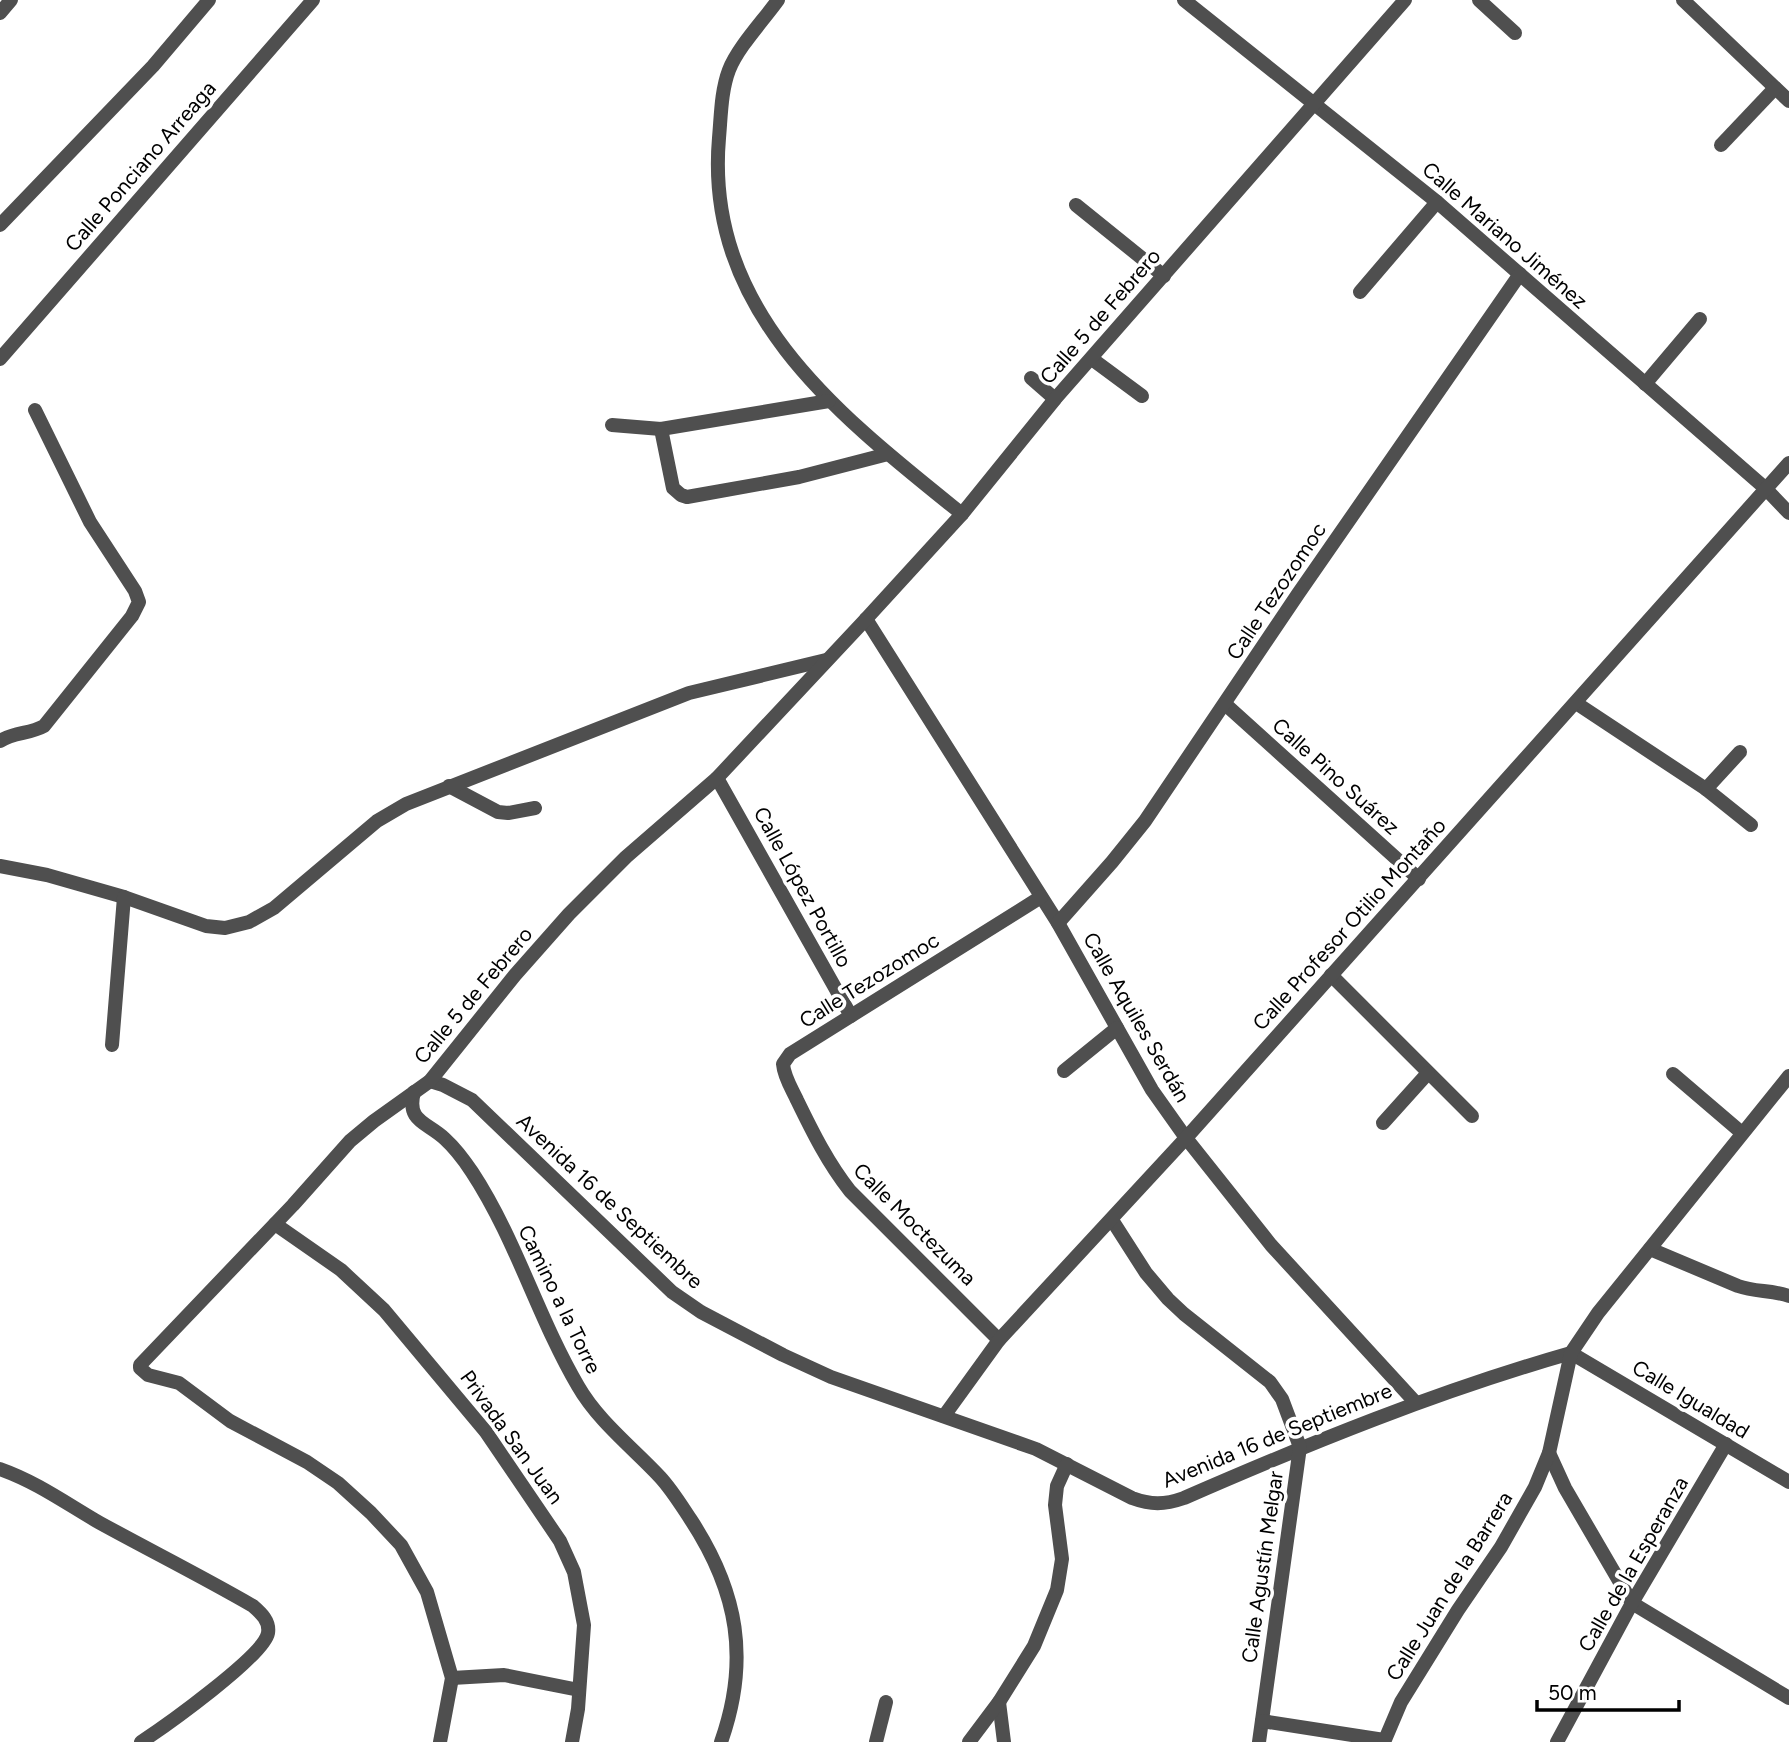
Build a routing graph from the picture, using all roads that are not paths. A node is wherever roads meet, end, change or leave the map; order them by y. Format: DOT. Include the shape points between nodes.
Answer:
graph roads {
  1 [pos="11,0"];
  2 [pos="209,0"];
  3 [pos="313,0"];
  4 [pos="778,0"];
  5 [pos="1184,0"];
  6 [pos="1405,0"];
  7 [pos="1479,0"];
  8 [pos="1683,0"];
  9 [pos="0,13"];
  10 [pos="1515,33"];
  11 [pos="1775,88"];
  12 [pos="1789,101"];
  13 [pos="1315,103"];
  14 [pos="1721,145"];
  15 [pos="1437,202"];
  16 [pos="1076,205"];
  17 [pos="0,225"];
  18 [pos="1520,274"];
  19 [pos="1164,276"];
  20 [pos="1360,292"];
  21 [pos="1700,319"];
  22 [pos="0,359"];
  23 [pos="1093,359"];
  24 [pos="1031,378"];
  25 [pos="1645,384"];
  26 [pos="1142,396"];
  27 [pos="1055,399"];
  28 [pos="829,401"];
  29 [pos="35,410"];
  30 [pos="612,425"];
  31 [pos="661,429"];
  32 [pos="888,454"];
  33 [pos="1789,463"];
  34 [pos="1765,488"];
  35 [pos="1789,513"];
  36 [pos="962,514"];
  37 [pos="866,619"];
  38 [pos="827,659"];
  39 [pos="1576,703"];
  40 [pos="1225,704"];
  41 [pos="0,741"];
  42 [pos="1740,752"];
  43 [pos="717,778"];
  44 [pos="449,786"];
  45 [pos="1706,789"];
  46 [pos="535,808"];
  47 [pos="1751,825"];
  48 [pos="0,866"];
  49 [pos="1419,879"];
  50 [pos="124,897"];
  51 [pos="1041,897"];
  52 [pos="1058,923"];
  53 [pos="1331,975"];
  54 [pos="852,1016"];
  55 [pos="1117,1028"];
  56 [pos="112,1045"];
  57 [pos="790,1054"];
  58 [pos="1064,1071"];
  59 [pos="1428,1073"];
  60 [pos="1672,1074"];
  61 [pos="1789,1076"];
  62 [pos="430,1081"];
  63 [pos="414,1092"];
  64 [pos="1472,1116"];
  65 [pos="1383,1124"];
  66 [pos="1742,1133"];
  67 [pos="1186,1138"];
  68 [pos="1112,1220"];
  69 [pos="275,1224"];
  70 [pos="1650,1249"];
  71 [pos="1789,1296"];
  72 [pos="999,1340"];
  73 [pos="1571,1353"];
  74 [pos="1416,1403"];
  75 [pos="944,1416"];
  76 [pos="1726,1444"];
  77 [pos="1300,1447"];
  78 [pos="1549,1452"];
  79 [pos="1067,1464"];
  80 [pos="0,1469"];
  81 [pos="1789,1482"];
  82 [pos="1632,1603"];
  83 [pos="452,1678"];
  84 [pos="579,1690"];
  85 [pos="1789,1698"];
  86 [pos="886,1702"];
  87 [pos="999,1702"];
  88 [pos="1262,1721"];
  89 [pos="1384,1741"];
  90 [pos="141,1742"];
  91 [pos="440,1742"];
  92 [pos="572,1742"];
  93 [pos="721,1742"];
  94 [pos="876,1742"];
  95 [pos="969,1742"];
  96 [pos="1004,1742"];
  97 [pos="1259,1742"];
  98 [pos="1557,1742"];
  1 -- 9 [label="street"];
  2 -- 17 [label="street" via="153,66"];
  3 -- 22 [label="street, Calle Ponciano Arreaga"];
  4 -- 28 [label="street" via="730,67 717,160 719,198 725,232 756,309"];
  5 -- 13 [label="street, Calle Mariano Jiménez"];
  6 -- 13 [label="street, Calle 5 de Febrero"];
  7 -- 10 [label="street"];
  8 -- 11 [label="street"];
  11 -- 12 [label="street"];
  11 -- 14 [label="street"];
  13 -- 15 [label="street, Calle Mariano Jiménez"];
  13 -- 19 [label="street, Calle 5 de Febrero"];
  15 -- 18 [label="street, Calle Mariano Jiménez"];
  15 -- 20 [label="street"];
  16 -- 19 [label="street"];
  18 -- 25 [label="street, Calle Mariano Jiménez"];
  18 -- 40 [label="street, Calle Tezozomoc"];
  19 -- 23 [label="street, Calle 5 de Febrero"];
  21 -- 25 [label="street"];
  23 -- 26 [label="street"];
  23 -- 27 [label="street, Calle 5 de Febrero"];
  24 -- 27 [label="street"];
  25 -- 34 [label="street, Calle Mariano Jiménez"];
  27 -- 36 [label="street, Calle 5 de Febrero"];
  28 -- 31 [label="street"];
  28 -- 32 [label="street"];
  29 -- 41 [label="street" via="90,522 139,602 44,726"];
  30 -- 31 [label="street"];
  31 -- 32 [label="street" via="673,488 694,498"];
  32 -- 36 [label="street"];
  33 -- 34 [label="street, Calle Profesor Otilio Montaño"];
  34 -- 35 [label="street, Calle Mariano Jiménez"];
  34 -- 39 [label="street, Calle Profesor Otilio Montaño"];
  36 -- 37 [label="street, Calle 5 de Febrero"];
  37 -- 38 [label="street, Calle 5 de Febrero"];
  37 -- 51 [label="street, Calle Aquiles Serdán"];
  38 -- 43 [label="street, Calle 5 de Febrero"];
  38 -- 44 [label="street" via="688,693"];
  39 -- 45 [label="street"];
  39 -- 49 [label="street, Calle Profesor Otilio Montaño"];
  40 -- 49 [label="street, Calle Pino Suárez"];
  40 -- 52 [label="street, Calle Tezozomoc" via="1145,821"];
  42 -- 45 [label="street"];
  43 -- 54 [label="street, Calle López Portillo"];
  43 -- 62 [label="street, Calle 5 de Febrero" via="569,914"];
  44 -- 46 [label="street" via="498,812"];
  44 -- 50 [label="street" via="377,821 294,893 249,922 225,928 206,926"];
  45 -- 47 [label="street"];
  48 -- 50 [label="street"];
  49 -- 53 [label="street, Calle Profesor Otilio Montaño"];
  50 -- 56 [label="street"];
  51 -- 52 [label="street, Calle Aquiles Serdán"];
  51 -- 54 [label="street, Calle Tezozomoc"];
  52 -- 55 [label="street, Calle Aquiles Serdán"];
  53 -- 59 [label="street"];
  53 -- 67 [label="street, Calle Profesor Otilio Montaño"];
  54 -- 57 [label="street, Calle Tezozomoc"];
  55 -- 58 [label="street"];
  55 -- 67 [label="street, Calle Aquiles Serdán"];
  57 -- 72 [label="street, Calle Moctezuma" via="784,1071 835,1172"];
  59 -- 64 [label="street"];
  59 -- 65 [label="street"];
  60 -- 66 [label="street"];
  61 -- 66 [label="street"];
  62 -- 63 [label="street, Calle 5 de Febrero"];
  62 -- 75 [label="street, Avenida 16 de Septiembre" via="472,1100 672,1292 701,1312 831,1377"];
  63 -- 69 [label="street, Calle 5 de Febrero" via="350,1141"];
  63 -- 93 [label="street, Camino a la Torre" via="415,1116 452,1145 473,1173 580,1390 662,1480 714,1560 730,1598 737,1633 734,1696"];
  66 -- 70 [label="street"];
  67 -- 68 [label="street, Calle Profesor Otilio Montaño"];
  67 -- 74 [label="street, Calle Aquiles Serdán" via="1271,1245"];
  68 -- 72 [label="street, Calle Profesor Otilio Montaño"];
  68 -- 77 [label="street, Calle Agustín Melgar" via="1168,1299 1270,1382 1286,1408"];
  69 -- 83 [label="street, Calle 5 de Febrero" via="140,1368 178,1383 230,1421 307,1462 371,1513 401,1545 426,1592"];
  69 -- 84 [label="street, Privada San Juan" via="341,1269 384,1310 486,1432 561,1541 574,1572 584,1625"];
  70 -- 71 [label="street" via="1738,1286"];
  70 -- 73 [label="street"];
  72 -- 75 [label="street, Calle Profesor Otilio Montaño"];
  73 -- 74 [label="street, Avenida 16 de Septiembre"];
  73 -- 76 [label="street, Calle Igualdad"];
  73 -- 78 [label="street, Calle Juan de la Barrera"];
  74 -- 77 [label="street, Avenida 16 de Septiembre"];
  75 -- 79 [label="street, Avenida 16 de Septiembre"];
  76 -- 81 [label="street, Calle Igualdad"];
  76 -- 82 [label="street, Calle de la Esperanza"];
  77 -- 79 [label="street, Avenida 16 de Septiembre" via="1184,1498 1155,1505"];
  77 -- 88 [label="street, Calle Agustín Melgar"];
  78 -- 82 [label="street"];
  78 -- 89 [label="street, Calle Juan de la Barrera" via="1521,1514 1401,1702"];
  79 -- 87 [label="street" via="1055,1505 1062,1559 1057,1590 1034,1646"];
  80 -- 90 [label="street" via="52,1493 253,1606 268,1623 264,1642 247,1662"];
  82 -- 85 [label="street"];
  82 -- 98 [label="street, Calle de la Esperanza"];
  83 -- 84 [label="street" via="504,1675"];
  83 -- 91 [label="street"];
  84 -- 92 [label="street, Privada San Juan"];
  86 -- 94 [label="street"];
  87 -- 95 [label="street"];
  87 -- 96 [label="street"];
  88 -- 89 [label="street"];
  88 -- 97 [label="street, Calle Agustín Melgar"];
}
